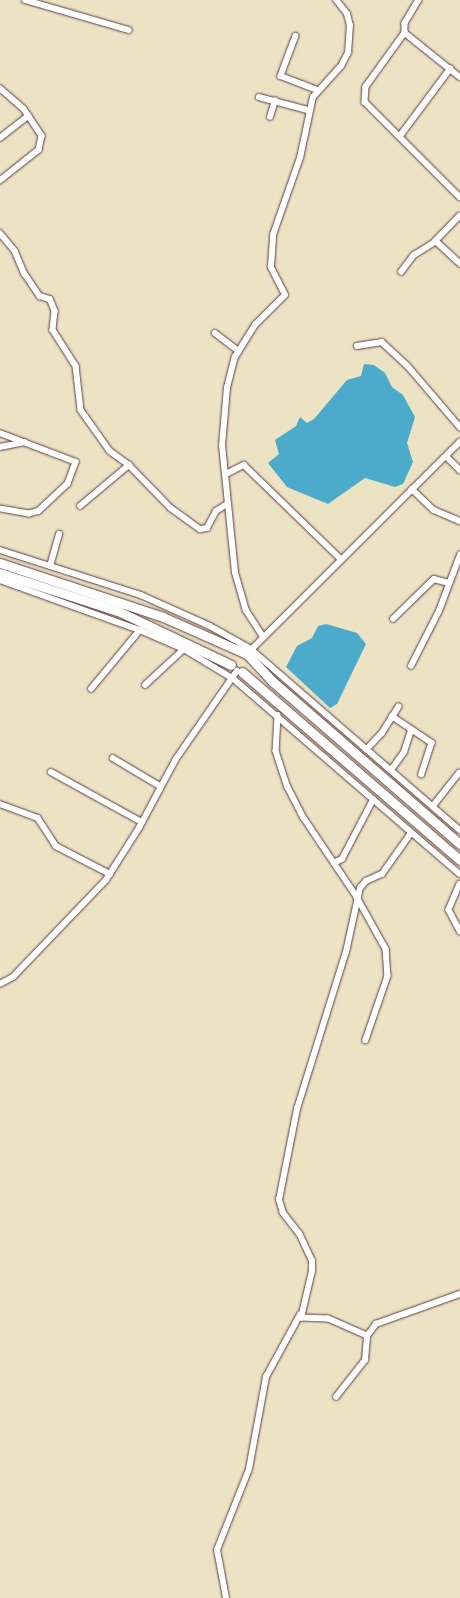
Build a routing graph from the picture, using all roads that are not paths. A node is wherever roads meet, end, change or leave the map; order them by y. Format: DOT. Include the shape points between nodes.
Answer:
graph roads {
  1 [pos="25,0"];
  2 [pos="336,0"];
  3 [pos="419,0"];
  4 [pos="128,30"];
  5 [pos="405,33"];
  6 [pos="296,36"];
  7 [pos="450,69"];
  8 [pos="460,77"];
  9 [pos="0,88"];
  10 [pos="317,90"];
  11 [pos="259,97"];
  12 [pos="275,101"];
  13 [pos="308,110"];
  14 [pos="28,116"];
  15 [pos="270,117"];
  16 [pos="400,136"];
  17 [pos="0,138"];
  18 [pos="0,182"];
  19 [pos="460,197"];
  20 [pos="460,216"];
  21 [pos="0,233"];
  22 [pos="436,241"];
  23 [pos="460,263"];
  24 [pos="401,272"];
  25 [pos="215,333"];
  26 [pos="356,346"];
  27 [pos="239,351"];
  28 [pos="460,426"];
  29 [pos="0,433"];
  30 [pos="27,441"];
  31 [pos="460,442"];
  32 [pos="0,447"];
  33 [pos="446,456"];
  34 [pos="129,465"];
  35 [pos="460,470"];
  36 [pos="226,474"];
  37 [pos="412,489"];
  38 [pos="227,504"];
  39 [pos="80,506"];
  40 [pos="0,509"];
  41 [pos="460,520"];
  42 [pos="59,534"];
  43 [pos="0,550"];
  44 [pos="460,554"];
  45 [pos="340,558"];
  46 [pos="0,563"];
  47 [pos="50,566"];
  48 [pos="0,573"];
  49 [pos="0,580"];
  50 [pos="449,583"];
  51 [pos="393,619"];
  52 [pos="140,630"];
  53 [pos="263,637"];
  54 [pos="184,649"];
  55 [pos="247,654"];
  56 [pos="411,666"];
  57 [pos="236,672"];
  58 [pos="146,685"];
  59 [pos="91,690"];
  60 [pos="398,707"];
  61 [pos="278,715"];
  62 [pos="392,716"];
  63 [pos="411,731"];
  64 [pos="366,750"];
  65 [pos="113,758"];
  66 [pos="392,770"];
  67 [pos="51,772"];
  68 [pos="459,773"];
  69 [pos="422,774"];
  70 [pos="160,786"];
  71 [pos="373,800"];
  72 [pos="0,804"];
  73 [pos="433,806"];
  74 [pos="142,822"];
  75 [pos="460,830"];
  76 [pos="410,832"];
  77 [pos="460,844"];
  78 [pos="460,860"];
  79 [pos="334,863"];
  80 [pos="110,874"];
  81 [pos="460,874"];
  82 [pos="460,884"];
  83 [pos="357,897"];
  84 [pos="460,931"];
  85 [pos="0,984"];
  86 [pos="366,1040"];
  87 [pos="460,1294"];
  88 [pos="300,1315"];
  89 [pos="367,1336"];
  90 [pos="336,1397"];
  91 [pos="226,1598"];
  1 -- 4 [label="street"];
  2 -- 10 [label="street" via="347,14 350,26 348,53 341,66"];
  3 -- 5 [label="street" via="405,23"];
  5 -- 7 [label="street"];
  5 -- 16 [label="street" via="366,87 363,98"];
  6 -- 10 [label="street" via="281,76"];
  7 -- 8 [label="street"];
  7 -- 16 [label="street"];
  9 -- 14 [label="street"];
  10 -- 13 [label="street"];
  11 -- 12 [label="street"];
  12 -- 13 [label="street"];
  12 -- 15 [label="street"];
  13 -- 27 [label="street" via="300,158 273,235 271,267 285,295 255,325"];
  14 -- 17 [label="street"];
  14 -- 18 [label="street" via="42,136 39,150"];
  16 -- 19 [label="street"];
  20 -- 22 [label="street"];
  21 -- 34 [label="street" via="15,251 40,296 50,299 55,311 53,330 76,366 81,410 110,451"];
  22 -- 23 [label="street"];
  22 -- 24 [label="street" via="414,255"];
  25 -- 27 [label="street"];
  26 -- 28 [label="street" via="382,342 407,365"];
  27 -- 36 [label="street" via="227,388 222,446"];
  29 -- 30 [label="street"];
  30 -- 32 [label="street"];
  30 -- 40 [label="street" via="76,462 68,484 39,511 29,514"];
  31 -- 33 [label="street"];
  33 -- 35 [label="street"];
  33 -- 37 [label="street"];
  34 -- 38 [label="street" via="171,508 200,529 207,528 216,511"];
  34 -- 39 [label="street"];
  36 -- 38 [label="street"];
  36 -- 45 [label="street" via="244,465"];
  37 -- 41 [label="street" via="438,513"];
  37 -- 45 [label="street"];
  38 -- 53 [label="street" via="235,573 246,611"];
  42 -- 47 [label="street"];
  43 -- 47 [label="street"];
  44 -- 50 [label="street"];
  45 -- 53 [label="street"];
  46 -- 55 [label="highway" via="163,617"];
  47 -- 55 [label="street" via="140,595 210,626"];
  48 -- 57 [label="highway" via="118,611"];
  49 -- 52 [label="street"];
  50 -- 51 [label="street" via="434,579"];
  50 -- 56 [label="street"];
  52 -- 54 [label="street"];
  52 -- 59 [label="street"];
  53 -- 55 [label="street"];
  54 -- 57 [label="street"];
  54 -- 58 [label="street"];
  55 -- 57 [label="highway"];
  55 -- 57 [label="highway" via="248,668"];
  55 -- 64 [label="street"];
  55 -- 77 [label="highway"];
  57 -- 61 [label="street"];
  57 -- 70 [label="street"];
  57 -- 78 [label="highway"];
  60 -- 62 [label="street"];
  61 -- 71 [label="street"];
  61 -- 79 [label="street" via="275,734 280,770 304,818"];
  62 -- 63 [label="street"];
  62 -- 64 [label="street"];
  63 -- 66 [label="street" via="404,752"];
  63 -- 69 [label="street" via="430,740 433,746"];
  64 -- 66 [label="street"];
  65 -- 70 [label="street"];
  66 -- 73 [label="street"];
  67 -- 74 [label="street"];
  68 -- 73 [label="street"];
  70 -- 74 [label="street"];
  71 -- 76 [label="street"];
  71 -- 79 [label="street" via="342,859"];
  72 -- 80 [label="street" via="38,818 56,846"];
  73 -- 75 [label="street"];
  74 -- 80 [label="street"];
  76 -- 81 [label="street"];
  76 -- 83 [label="street" via="382,874 366,881"];
  79 -- 83 [label="street"];
  80 -- 85 [label="street" via="13,977"];
  82 -- 84 [label="street" via="450,910"];
  83 -- 86 [label="street" via="384,943 389,971"];
  83 -- 88 [label="street" via="348,944 297,1109 280,1193 283,1213 300,1235 312,1260"];
  87 -- 89 [label="street" via="405,1316 385,1319"];
  88 -- 89 [label="street" via="304,1319 335,1321"];
  88 -- 91 [label="street" via="266,1377 249,1469 217,1550"];
  89 -- 90 [label="street" via="365,1360"];
}
